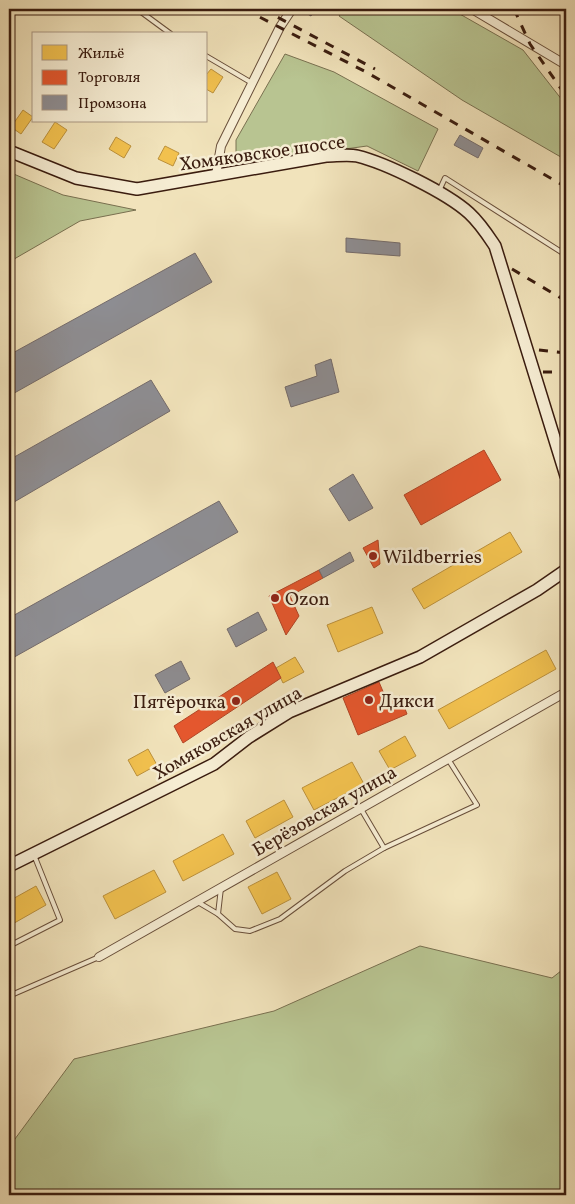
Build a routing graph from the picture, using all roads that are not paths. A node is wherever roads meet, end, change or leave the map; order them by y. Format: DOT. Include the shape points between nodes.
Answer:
graph roads {
  1 [pos="137,9"];
  2 [pos="292,9"];
  3 [pos="472,9"];
  4 [pos="168,32"];
  5 [pos="208,57"];
  6 [pos="566,65"];
  7 [pos="252,83"];
  8 [pos="9,151"];
  9 [pos="216,175"];
  10 [pos="438,193"];
  11 [pos="566,255"];
  12 [pos="566,476"];
  13 [pos="566,570"];
  14 [pos="566,692"];
  15 [pos="448,759"];
  16 [pos="361,808"];
  17 [pos="384,848"];
  18 [pos="34,853"];
  19 [pos="9,866"];
  20 [pos="221,888"];
  21 [pos="196,901"];
  22 [pos="218,914"];
  23 [pos="9,946"];
  24 [pos="99,957"];
  25 [pos="9,996"];
  1 -- 4 [label="lane"];
  2 -- 7 [label="street"];
  3 -- 6 [label="street"];
  5 -- 7 [label="lane"];
  7 -- 9 [label="street" via="221,146"];
  8 -- 9 [label="street, Хомяковское шоссе" via="76,178 137,189"];
  9 -- 10 [label="street, Хомяковское шоссе" via="326,156 355,156 388,166"];
  10 -- 11 [label="lane" via="445,178"];
  10 -- 12 [label="street, Хомяковское шоссе" via="468,212 495,246"];
  13 -- 18 [label="street, Хомяковская улица" via="537,590 420,656 289,712 214,764"];
  14 -- 15 [label="street, Берёзовская улица"];
  15 -- 16 [label="street, Берёзовская улица"];
  15 -- 17 [label="lane" via="477,805"];
  16 -- 17 [label="lane"];
  16 -- 20 [label="street, Берёзовская улица"];
  17 -- 22 [label="lane" via="345,871 280,919 250,931 235,928"];
  18 -- 19 [label="street, Хомяковская улица"];
  18 -- 23 [label="lane" via="60,920"];
  20 -- 21 [label="street, Берёзовская улица"];
  20 -- 22 [label="lane"];
  21 -- 22 [label="lane"];
  21 -- 24 [label="street, Берёзовская улица"];
  24 -- 25 [label="lane"];
}
